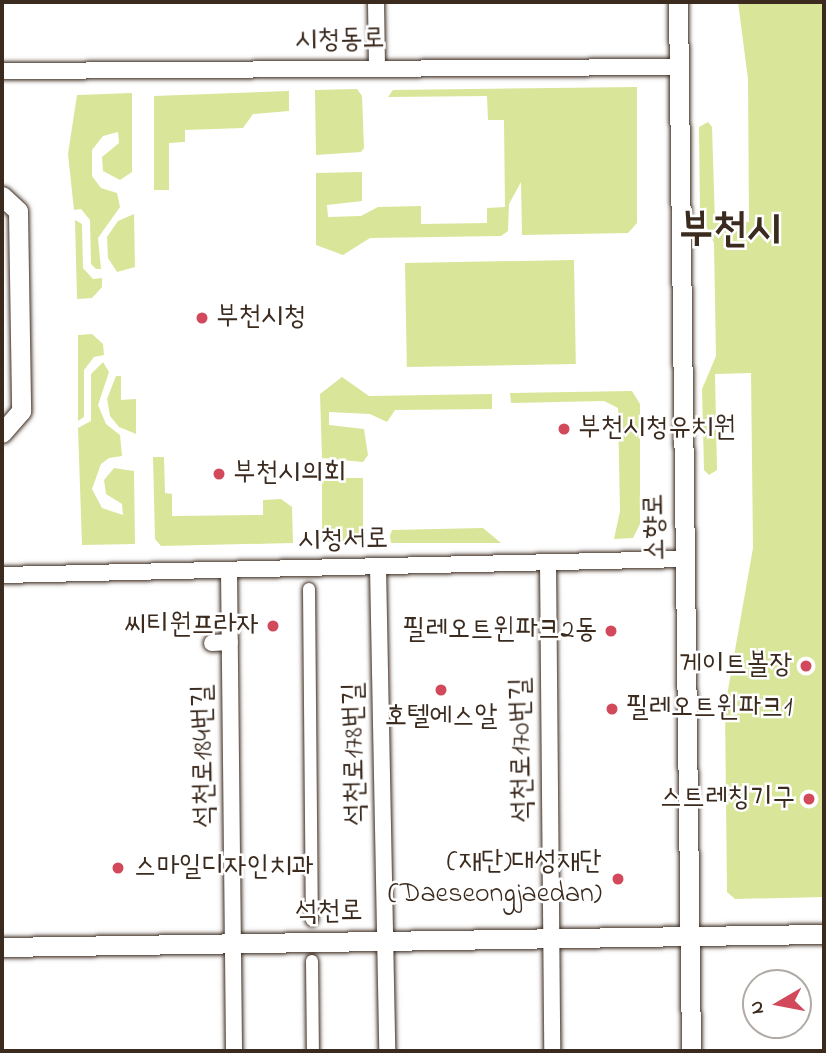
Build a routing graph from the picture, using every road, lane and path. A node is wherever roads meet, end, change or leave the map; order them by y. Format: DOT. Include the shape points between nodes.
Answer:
graph roads {
  1 [pos="376,2"];
  2 [pos="678,2"];
  3 [pos="377,67"];
  4 [pos="679,67"];
  5 [pos="2,71"];
  6 [pos="2,196"];
  7 [pos="2,433"];
  8 [pos="685,559"];
  9 [pos="548,562"];
  10 [pos="378,567"];
  11 [pos="229,570"];
  12 [pos="2,575"];
  13 [pos="309,589"];
  14 [pos="230,642"];
  15 [pos="212,643"];
  16 [pos="312,920"];
  17 [pos="824,934"];
  18 [pos="689,936"];
  19 [pos="551,937"];
  20 [pos="386,940"];
  21 [pos="233,942"];
  22 [pos="2,947"];
  23 [pos="312,961"];
  24 [pos="234,1051"];
  25 [pos="313,1051"];
  26 [pos="387,1051"];
  27 [pos="552,1051"];
  28 [pos="691,1051"];
  1 -- 3 [label="street"];
  2 -- 4 [label="street, 소향로"];
  3 -- 4 [label="street, 시청동로"];
  3 -- 5 [label="street, 시청동로"];
  4 -- 8 [label="street, 소향로"];
  6 -- 7 [label="street" via="18,211 21,411"];
  8 -- 9 [label="street, 시청서로"];
  8 -- 18 [label="street, 소향로"];
  9 -- 10 [label="street, 시청서로"];
  9 -- 19 [label="street, 석천로170번길"];
  10 -- 11 [label="street, 시청서로"];
  10 -- 20 [label="street, 석천로178번길"];
  11 -- 12 [label="street, 시청서로"];
  11 -- 14 [label="street, 석천로184번길"];
  13 -- 16 [label="street"];
  14 -- 15 [label="street"];
  14 -- 21 [label="street, 석천로184번길"];
  17 -- 18 [label="street, 석천로"];
  18 -- 19 [label="street, 석천로"];
  18 -- 28 [label="street, 소향로"];
  19 -- 20 [label="street, 석천로"];
  19 -- 27 [label="street, 석천로170번길"];
  20 -- 21 [label="street, 석천로"];
  20 -- 26 [label="street, 석천로178번길"];
  21 -- 22 [label="street, 석천로"];
  21 -- 24 [label="street, 석천로184번길"];
  23 -- 25 [label="street"];
}
